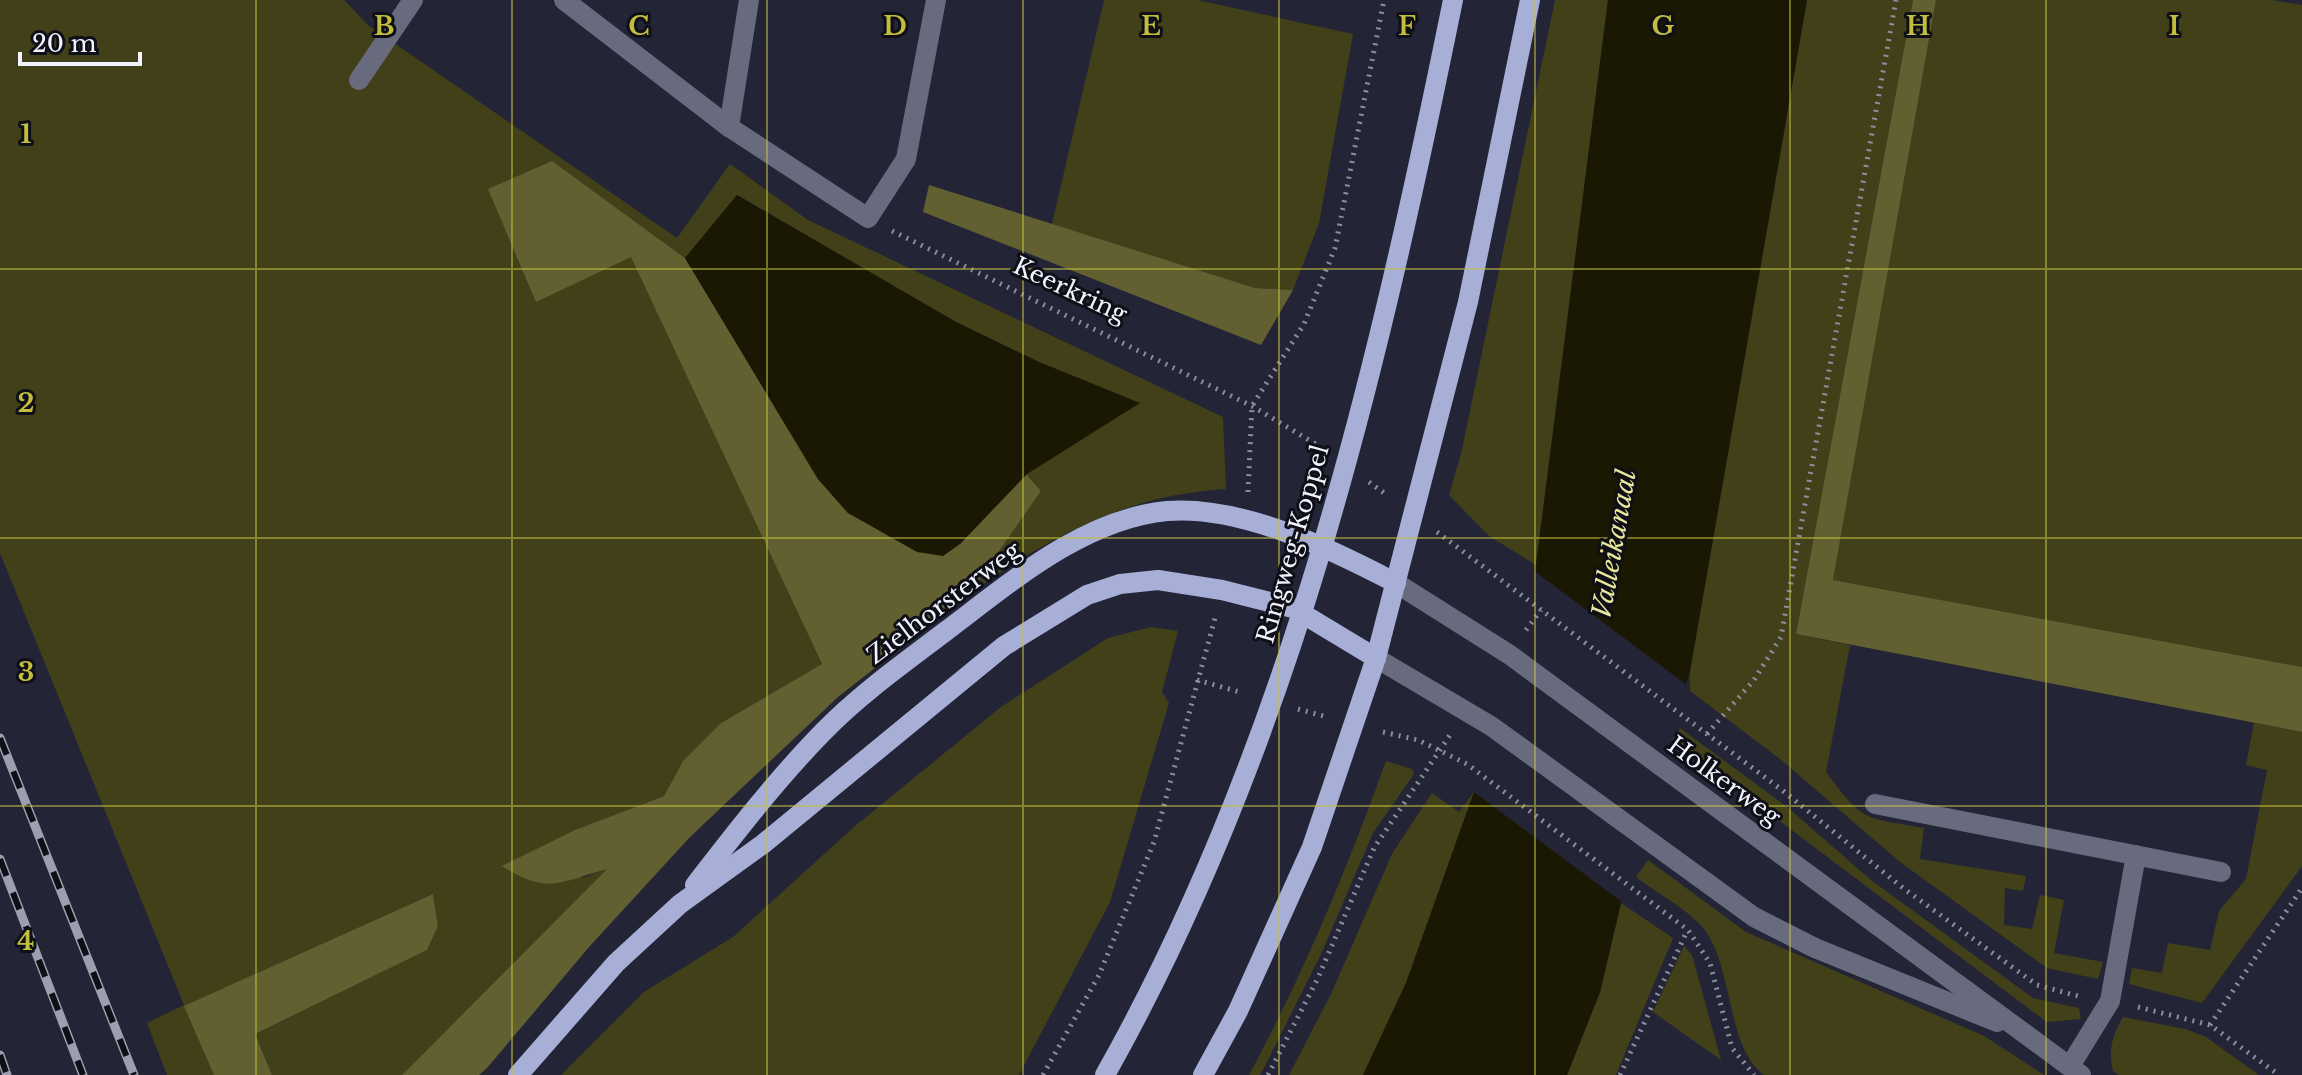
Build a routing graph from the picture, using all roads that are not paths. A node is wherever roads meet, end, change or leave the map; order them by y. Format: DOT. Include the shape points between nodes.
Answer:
graph roads {
  1 [pos="413,0"];
  2 [pos="564,0"];
  3 [pos="749,0"];
  4 [pos="936,0"];
  5 [pos="1453,0"];
  6 [pos="1530,0"];
  7 [pos="359,80"];
  8 [pos="729,127"];
  9 [pos="1321,546"];
  10 [pos="1396,583"];
  11 [pos="1301,613"];
  12 [pos="1376,658"];
  13 [pos="1875,804"];
  14 [pos="2136,855"];
  15 [pos="2221,872"];
  16 [pos="680,904"];
  17 [pos="2014,1029"];
  18 [pos="2075,1071"];
  19 [pos="518,1075"];
  20 [pos="1105,1075"];
  21 [pos="1203,1075"];
  1 -- 7 [label="street"];
  2 -- 8 [label="street"];
  3 -- 8 [label="street"];
  4 -- 8 [label="street" via="906,159 868,218"];
  5 -- 9 [label="main road, Ringweg-Koppel" via="1394,276"];
  6 -- 10 [label="main road" via="1468,302"];
  9 -- 10 [label="main road, Zielhorsterweg"];
  9 -- 11 [label="main road, Ringweg-Koppel"];
  9 -- 16 [label="main road, Zielhorsterweg" via="1241,519 1191,511 1131,518 1069,545 845,711 780,779"];
  10 -- 12 [label="main road"];
  10 -- 17 [label="street, Holkerweg" via="1510,655 1955,980"];
  11 -- 12 [label="main road, Zielhorsterweg"];
  11 -- 16 [label="main road, Zielhorsterweg" via="1222,590 1158,580 1087,595 1004,646 763,844"];
  11 -- 20 [label="main road, Ringweg-Koppel" via="1273,702 1192,904"];
  12 -- 17 [label="street, Holkerweg" via="1491,726 1754,917"];
  12 -- 21 [label="main road" via="1292,895"];
  13 -- 14 [label="street"];
  14 -- 15 [label="street"];
  14 -- 18 [label="street, Holkerweg" via="2110,1001"];
  16 -- 19 [label="main road, Zielhorsterweg" via="583,998"];
  17 -- 18 [label="street, Holkerweg"];
}
